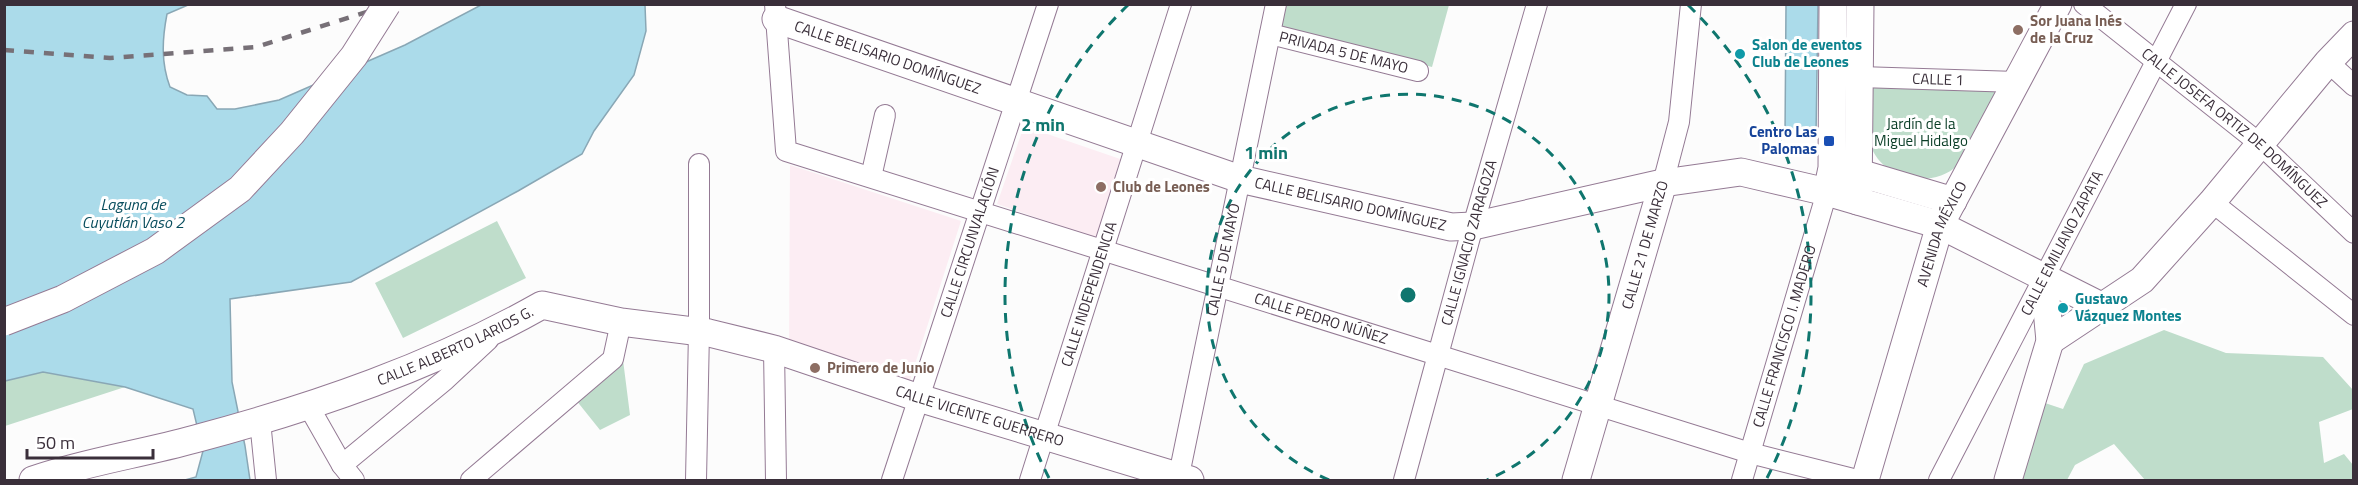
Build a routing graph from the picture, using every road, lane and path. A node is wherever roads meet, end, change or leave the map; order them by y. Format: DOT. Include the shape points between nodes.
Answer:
graph roads {
  1 [pos="387,4"];
  2 [pos="1048,4"];
  3 [pos="1181,4"];
  4 [pos="1276,4"];
  5 [pos="1537,4"];
  6 [pos="1691,4"];
  7 [pos="1833,4"];
  8 [pos="1860,4"];
  9 [pos="2058,4"];
  10 [pos="2071,4"];
  11 [pos="2084,4"];
  12 [pos="2186,4"];
  13 [pos="776,12"];
  14 [pos="1270,34"];
  15 [pos="2354,35"];
  16 [pos="2157,60"];
  17 [pos="2328,63"];
  18 [pos="1418,70"];
  19 [pos="1860,77"];
  20 [pos="2017,82"];
  21 [pos="2354,86"];
  22 [pos="1016,101"];
  23 [pos="885,115"];
  24 [pos="2259,143"];
  25 [pos="1137,144"];
  26 [pos="699,164"];
  27 [pos="1858,173"];
  28 [pos="871,177"];
  29 [pos="1240,179"];
  30 [pos="1829,181"];
  31 [pos="1662,183"];
  32 [pos="1858,201"];
  33 [pos="1953,201"];
  34 [pos="2212,202"];
  35 [pos="980,212"];
  36 [pos="1473,226"];
  37 [pos="1947,229"];
  38 [pos="2354,233"];
  39 [pos="1103,250"];
  40 [pos="2044,278"];
  41 [pos="1218,286"];
  42 [pos="2103,307"];
  43 [pos="2354,315"];
  44 [pos="4,322"];
  45 [pos="621,322"];
  46 [pos="499,329"];
  47 [pos="699,331"];
  48 [pos="2050,341"];
  49 [pos="774,349"];
  50 [pos="1438,354"];
  51 [pos="919,398"];
  52 [pos="1598,405"];
  53 [pos="309,407"];
  54 [pos="255,422"];
  55 [pos="1044,436"];
  56 [pos="1750,453"];
  57 [pos="342,465"];
  58 [pos="49,478"];
  59 [pos="1182,479"];
  60 [pos="266,480"];
  61 [pos="354,480"];
  62 [pos="471,480"];
  63 [pos="696,480"];
  64 [pos="776,480"];
  65 [pos="892,480"];
  66 [pos="1030,480"];
  67 [pos="1404,480"];
  68 [pos="1576,480"];
  69 [pos="1742,480"];
  70 [pos="1857,480"];
  71 [pos="1865,480"];
  72 [pos="1939,480"];
  73 [pos="2008,480"];
  1 -- 44 [label="street, bridge" via="354,56 292,133 240,189 155,251 63,299"];
  2 -- 22 [label="street, CALLE CIRCUNVALACIÓN"];
  3 -- 25 [label="street, CALLE INDEPENDENCIA"];
  4 -- 14 [label="street, CALLE 5 DE MAYO"];
  5 -- 36 [label="street, CALLE IGNACIO ZARAGOZA"];
  6 -- 31 [label="street, CALLE 21 DE MARZO" via="1679,122"];
  7 -- 30 [label="street"];
  8 -- 19 [label="street"];
  9 -- 20 [label="street, AVENIDA MÉXICO"];
  10 -- 37 [label="street, AVENIDA MÉXICO"];
  11 -- 16 [label="street, CALLE JOSEFA ORTIZ DE DOMÍNGUEZ"];
  12 -- 16 [label="street, CALLE EMILIANO ZAPATA"];
  13 -- 22 [label="street, CALLE BELISARIO DOMÍNGUEZ"];
  13 -- 28 [label="street, CALLE PEDRO NÚÑEZ" via="786,151"];
  14 -- 18 [label="street, PRIVADA 5 DE MAYO"];
  14 -- 29 [label="street, CALLE 5 DE MAYO"];
  15 -- 17 [label="street"];
  16 -- 24 [label="street, CALLE JOSEFA ORTIZ DE DOMÍNGUEZ"];
  16 -- 40 [label="street, CALLE EMILIANO ZAPATA"];
  17 -- 21 [label="street"];
  17 -- 24 [label="street"];
  19 -- 20 [label="street, CALLE 1"];
  19 -- 27 [label="street"];
  20 -- 33 [label="street, AVENIDA MÉXICO"];
  22 -- 25 [label="street, CALLE BELISARIO DOMÍNGUEZ"];
  22 -- 35 [label="street, CALLE CIRCUNVALACIÓN"];
  23 -- 28 [label="street"];
  24 -- 34 [label="street"];
  24 -- 38 [label="street, CALLE JOSEFA ORTIZ DE DOMÍNGUEZ"];
  25 -- 29 [label="street, CALLE BELISARIO DOMÍNGUEZ"];
  25 -- 39 [label="street, CALLE INDEPENDENCIA"];
  26 -- 47 [label="street"];
  27 -- 30 [label="street"];
  27 -- 32 [label="street"];
  27 -- 33 [label="street"];
  28 -- 35 [label="street, CALLE PEDRO NÚÑEZ"];
  29 -- 36 [label="street, CALLE BELISARIO DOMÍNGUEZ" via="1451,227"];
  29 -- 41 [label="street, CALLE 5 DE MAYO"];
  30 -- 31 [label="street, CALLE BELISARIO DOMÍNGUEZ" via="1782,180 1741,172"];
  30 -- 32 [label="street"];
  30 -- 56 [label="street, CALLE FRANCISCO I. MADERO"];
  31 -- 36 [label="street, CALLE BELISARIO DOMÍNGUEZ"];
  31 -- 52 [label="street, CALLE 21 DE MARZO"];
  32 -- 37 [label="street"];
  33 -- 37 [label="street, AVENIDA MÉXICO"];
  34 -- 42 [label="street" via="2142,280"];
  34 -- 43 [label="street"];
  35 -- 39 [label="street, CALLE PEDRO NÚÑEZ"];
  35 -- 51 [label="street, CALLE CIRCUNVALACIÓN"];
  36 -- 50 [label="street, CALLE IGNACIO ZARAGOZA"];
  37 -- 40 [label="street"];
  37 -- 71 [label="street, AVENIDA MÉXICO"];
  39 -- 41 [label="street, CALLE PEDRO NÚÑEZ"];
  39 -- 55 [label="street, CALLE INDEPENDENCIA"];
  40 -- 42 [label="street"];
  40 -- 48 [label="street"];
  40 -- 72 [label="street, CALLE EMILIANO ZAPATA"];
  41 -- 50 [label="street, CALLE PEDRO NÚÑEZ"];
  41 -- 59 [label="street, CALLE 5 DE MAYO"];
  42 -- 48 [label="street"];
  45 -- 46 [label="street, CALLE ALBERTO LARIOS G." via="542,305"];
  45 -- 47 [label="street, CALLE ALBERTO LARIOS G."];
  45 -- 62 [label="street" via="613,359"];
  46 -- 53 [label="street, CALLE ALBERTO LARIOS G."];
  46 -- 57 [label="street" via="445,380"];
  47 -- 49 [label="street, CALLE VICENTE GUERRERO"];
  47 -- 63 [label="street"];
  48 -- 73 [label="street"];
  49 -- 51 [label="street, CALLE VICENTE GUERRERO"];
  49 -- 64 [label="street"];
  50 -- 52 [label="street, CALLE PEDRO NÚÑEZ"];
  50 -- 67 [label="street, CALLE IGNACIO ZARAGOZA"];
  51 -- 55 [label="street, CALLE VICENTE GUERRERO"];
  51 -- 65 [label="street, CALLE CIRCUNVALACIÓN"];
  52 -- 56 [label="street, CALLE PEDRO NÚÑEZ"];
  52 -- 68 [label="street, CALLE 21 DE MARZO"];
  53 -- 54 [label="street, CALLE ALBERTO LARIOS G."];
  53 -- 57 [label="street"];
  54 -- 58 [label="street, CALLE ALBERTO LARIOS G."];
  54 -- 60 [label="street"];
  55 -- 59 [label="street, CALLE VICENTE GUERRERO"];
  55 -- 66 [label="street, CALLE INDEPENDENCIA"];
  56 -- 69 [label="street, CALLE FRANCISCO I. MADERO"];
  56 -- 70 [label="street, CALLE PEDRO NÚÑEZ"];
  57 -- 61 [label="street"];
}
